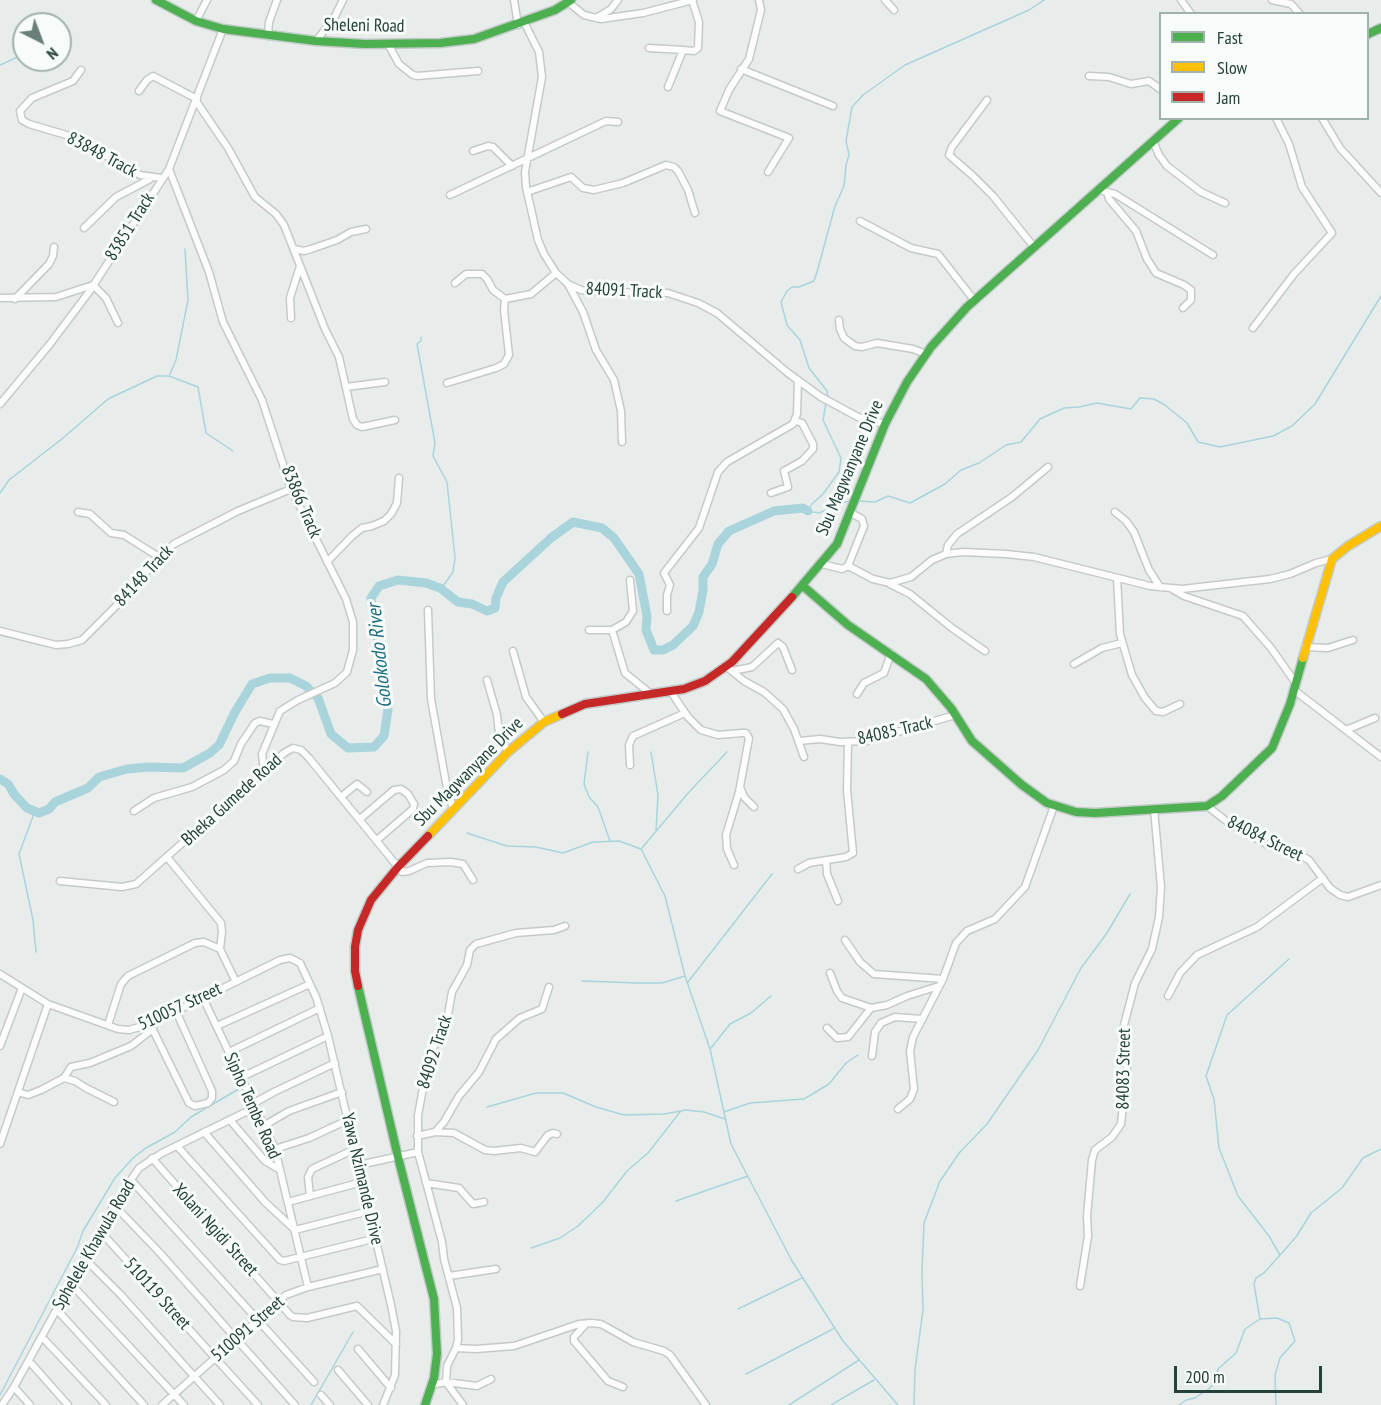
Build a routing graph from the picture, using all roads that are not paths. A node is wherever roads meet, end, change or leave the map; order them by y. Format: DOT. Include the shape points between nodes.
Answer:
graph roads {
  1 [pos="156,0"];
  2 [pos="207,0"];
  3 [pos="277,0"];
  4 [pos="343,0"];
  5 [pos="514,0"];
  6 [pos="618,0"];
  7 [pos="692,0"];
  8 [pos="759,0"];
  9 [pos="885,0"];
  10 [pos="1272,0"];
  11 [pos="570,1"];
  12 [pos="894,10"];
  13 [pos="1298,12"];
  14 [pos="592,18"];
  15 [pos="196,21"];
  16 [pos="521,23"];
  17 [pos="224,29"];
  18 [pos="268,36"];
  19 [pos="316,41"];
  20 [pos="388,44"];
  21 [pos="649,48"];
  22 [pos="683,50"];
  23 [pos="741,69"];
  24 [pos="81,70"];
  25 [pos="478,71"];
  26 [pos="1089,76"];
  27 [pos="668,87"];
  28 [pos="1159,88"];
  29 [pos="140,91"];
  30 [pos="196,100"];
  31 [pos="987,100"];
  32 [pos="834,106"];
  33 [pos="1177,120"];
  34 [pos="1277,120"];
  35 [pos="1323,120"];
  36 [pos="618,122"];
  37 [pos="1153,141"];
  38 [pos="473,151"];
  39 [pos="527,159"];
  40 [pos="512,166"];
  41 [pos="169,169"];
  42 [pos="768,172"];
  43 [pos="153,177"];
  44 [pos="161,178"];
  45 [pos="1103,190"];
  46 [pos="527,192"];
  47 [pos="1381,193"];
  48 [pos="450,195"];
  49 [pos="1225,203"];
  50 [pos="695,213"];
  51 [pos="860,221"];
  52 [pos="84,228"];
  53 [pos="366,229"];
  54 [pos="54,247"];
  55 [pos="1034,247"];
  56 [pos="294,249"];
  57 [pos="1213,255"];
  58 [pos="300,266"];
  59 [pos="556,273"];
  60 [pos="455,283"];
  61 [pos="568,284"];
  62 [pos="93,285"];
  63 [pos="0,298"];
  64 [pos="11,299"];
  65 [pos="505,299"];
  66 [pos="974,300"];
  67 [pos="0,305"];
  68 [pos="1183,308"];
  69 [pos="291,318"];
  70 [pos="839,320"];
  71 [pos="118,323"];
  72 [pos="1253,328"];
  73 [pos="926,354"];
  74 [pos="798,380"];
  75 [pos="386,382"];
  76 [pos="447,383"];
  77 [pos="346,387"];
  78 [pos="0,404"];
  79 [pos="395,420"];
  80 [pos="796,421"];
  81 [pos="885,423"];
  82 [pos="622,442"];
  83 [pos="1048,467"];
  84 [pos="399,478"];
  85 [pos="291,489"];
  86 [pos="771,493"];
  87 [pos="852,511"];
  88 [pos="78,512"];
  89 [pos="1115,512"];
  90 [pos="1381,526"];
  91 [pos="946,554"];
  92 [pos="159,557"];
  93 [pos="1332,559"];
  94 [pos="327,562"];
  95 [pos="822,564"];
  96 [pos="848,566"];
  97 [pos="1117,578"];
  98 [pos="630,580"];
  99 [pos="890,583"];
  100 [pos="803,586"];
  101 [pos="1160,587"];
  102 [pos="1171,589"];
  103 [pos="428,610"];
  104 [pos="668,611"];
  105 [pos="589,630"];
  106 [pos="612,630"];
  107 [pos="0,631"];
  108 [pos="1353,640"];
  109 [pos="1122,643"];
  110 [pos="1305,647"];
  111 [pos="513,651"];
  112 [pos="985,651"];
  113 [pos="891,653"];
  114 [pos="1074,664"];
  115 [pos="729,669"];
  116 [pos="792,670"];
  117 [pos="488,680"];
  118 [pos="1294,686"];
  119 [pos="671,692"];
  120 [pos="652,694"];
  121 [pos="857,694"];
  122 [pos="1180,704"];
  123 [pos="685,713"];
  124 [pos="955,715"];
  125 [pos="1376,718"];
  126 [pos="544,723"];
  127 [pos="273,724"];
  128 [pos="1347,729"];
  129 [pos="799,741"];
  130 [pos="848,742"];
  131 [pos="508,752"];
  132 [pos="804,757"];
  133 [pos="1381,757"];
  134 [pos="630,765"];
  135 [pos="264,770"];
  136 [pos="740,786"];
  137 [pos="368,792"];
  138 [pos="341,797"];
  139 [pos="1054,806"];
  140 [pos="1207,806"];
  141 [pos="754,807"];
  142 [pos="453,809"];
  143 [pos="1154,809"];
  144 [pos="134,811"];
  145 [pos="360,819"];
  146 [pos="377,840"];
  147 [pos="167,857"];
  148 [pos="826,860"];
  149 [pos="734,865"];
  150 [pos="398,867"];
  151 [pos="798,869"];
  152 [pos="1323,878"];
  153 [pos="473,880"];
  154 [pos="60,881"];
  155 [pos="1381,885"];
  156 [pos="838,901"];
  157 [pos="565,926"];
  158 [pos="845,940"];
  159 [pos="220,949"];
  160 [pos="295,959"];
  161 [pos="830,973"];
  162 [pos="0,974"];
  163 [pos="943,979"];
  164 [pos="236,982"];
  165 [pos="310,984"];
  166 [pos="939,986"];
  167 [pos="549,987"];
  168 [pos="22,988"];
  169 [pos="1168,996"];
  170 [pos="203,998"];
  171 [pos="48,1004"];
  172 [pos="320,1008"];
  173 [pos="871,1008"];
  174 [pos="176,1011"];
  175 [pos="922,1018"];
  176 [pos="108,1025"];
  177 [pos="152,1026"];
  178 [pos="217,1026"];
  179 [pos="827,1028"];
  180 [pos="328,1036"];
  181 [pos="0,1046"];
  182 [pos="229,1052"];
  183 [pos="872,1056"];
  184 [pos="335,1064"];
  185 [pos="242,1077"];
  186 [pos="64,1078"];
  187 [pos="18,1092"];
  188 [pos="342,1092"];
  189 [pos="114,1102"];
  190 [pos="255,1105"];
  191 [pos="898,1109"];
  192 [pos="230,1120"];
  193 [pos="348,1120"];
  194 [pos="265,1125"];
  195 [pos="204,1132"];
  196 [pos="435,1132"];
  197 [pos="557,1134"];
  198 [pos="417,1136"];
  199 [pos="0,1143"];
  200 [pos="177,1146"];
  201 [pos="275,1149"];
  202 [pos="355,1149"];
  203 [pos="418,1152"];
  204 [pos="398,1157"];
  205 [pos="152,1158"];
  206 [pos="359,1165"];
  207 [pos="280,1170"];
  208 [pos="130,1180"];
  209 [pos="363,1182"];
  210 [pos="426,1183"];
  211 [pos="310,1196"];
  212 [pos="288,1202"];
  213 [pos="484,1202"];
  214 [pos="114,1205"];
  215 [pos="369,1211"];
  216 [pos="295,1230"];
  217 [pos="100,1231"];
  218 [pos="377,1238"];
  219 [pos="300,1256"];
  220 [pos="85,1259"];
  221 [pos="383,1269"];
  222 [pos="496,1269"];
  223 [pos="449,1276"];
  224 [pos="71,1284"];
  225 [pos="1080,1286"];
  226 [pos="308,1287"];
  227 [pos="278,1300"];
  228 [pos="57,1310"];
  229 [pos="257,1319"];
  230 [pos="586,1323"];
  231 [pos="42,1337"];
  232 [pos="235,1339"];
  233 [pos="396,1344"];
  234 [pos="456,1348"];
  235 [pos="358,1349"];
  236 [pos="214,1358"];
  237 [pos="28,1361"];
  238 [pos="338,1370"];
  239 [pos="194,1376"];
  240 [pos="491,1379"];
  241 [pos="314,1382"];
  242 [pos="446,1382"];
  243 [pos="432,1385"];
  244 [pos="14,1387"];
  245 [pos="623,1387"];
  246 [pos="391,1388"];
  247 [pos="174,1394"];
  248 [pos="321,1395"];
  249 [pos="2,1405"];
  250 [pos="30,1405"];
  251 [pos="68,1405"];
  252 [pos="106,1405"];
  253 [pos="144,1405"];
  254 [pos="162,1405"];
  255 [pos="184,1405"];
  256 [pos="220,1405"];
  257 [pos="258,1405"];
  258 [pos="295,1405"];
  259 [pos="330,1405"];
  260 [pos="368,1405"];
  261 [pos="383,1405"];
  262 [pos="424,1405"];
  263 [pos="463,1405"];
  264 [pos="706,1405"];
  1 -- 15 [label="main road, Sheleni Road"];
  2 -- 15 [label="street"];
  3 -- 18 [label="street"];
  4 -- 19 [label="street"];
  5 -- 16 [label="street, 84091 Track"];
  6 -- 14 [label="street" via="611,9"];
  7 -- 14 [label="street" via="626,16"];
  7 -- 22 [label="street" via="699,22 699,45 694,51"];
  8 -- 23 [label="street" via="761,10 749,59"];
  9 -- 12 [label="street"];
  10 -- 13 [label="street" via="1291,4"];
  11 -- 14 [label="street"];
  11 -- 16 [label="main road, Sheleni Road"];
  15 -- 17 [label="main road, Sheleni Road"];
  16 -- 20 [label="main road, Sheleni Road" via="457,42"];
  16 -- 39 [label="street, 84091 Track" via="539,52 542,67"];
  17 -- 18 [label="main road, Sheleni Road"];
  17 -- 30 [label="street, 83851 Track"];
  18 -- 19 [label="main road, Sheleni Road"];
  19 -- 20 [label="main road, Sheleni Road"];
  20 -- 25 [label="street" via="399,64 413,75"];
  21 -- 22 [label="street"];
  22 -- 27 [label="street"];
  23 -- 32 [label="street"];
  23 -- 42 [label="street" via="720,111 789,138"];
  24 -- 43 [label="street, 83848 Track" via="73,81 32,98 20,111 22,120 73,138 140,175"];
  26 -- 28 [label="street" via="1109,76 1131,84 1149,81"];
  29 -- 30 [label="street" via="153,76"];
  30 -- 41 [label="street, 83851 Track"];
  30 -- 56 [label="street" via="255,197 280,219"];
  31 -- 55 [label="street" via="949,155 993,196"];
  33 -- 37 [label="main road, Sbu Magwanyane Drive"];
  34 -- 72 [label="street" via="1302,187 1332,233 1294,274"];
  35 -- 47 [label="street" via="1340,148"];
  36 -- 39 [label="street" via="606,121"];
  37 -- 45 [label="main road, Sbu Magwanyane Drive"];
  37 -- 49 [label="street" via="1167,166 1201,192"];
  38 -- 40 [label="street" via="494,147"];
  39 -- 40 [label="street"];
  39 -- 46 [label="street, 84091 Track"];
  40 -- 48 [label="street"];
  41 -- 44 [label="street, 83851 Track"];
  41 -- 85 [label="street, 83866 Track" via="209,272 223,322 265,406"];
  43 -- 44 [label="street, 83848 Track"];
  43 -- 52 [label="street" via="116,198"];
  44 -- 62 [label="street, 83851 Track"];
  45 -- 55 [label="main road, Sbu Magwanyane Drive"];
  45 -- 57 [label="street"];
  45 -- 68 [label="street" via="1136,231 1156,273 1191,290 1191,300"];
  46 -- 50 [label="street" via="571,177 583,188 594,190 666,165 678,171"];
  46 -- 59 [label="street, 84091 Track" via="538,240"];
  51 -- 66 [label="street" via="911,248 938,254"];
  53 -- 56 [label="street" via="351,231 338,240 304,251"];
  54 -- 64 [label="street" via="49,264"];
  55 -- 66 [label="main road, Sbu Magwanyane Drive"];
  56 -- 58 [label="street"];
  58 -- 69 [label="street" via="290,298"];
  58 -- 77 [label="street" via="339,357"];
  59 -- 61 [label="street, 84091 Track"];
  59 -- 65 [label="street" via="531,294"];
  60 -- 65 [label="street" via="466,274 482,274"];
  61 -- 74 [label="street, 84091 Track" via="586,291 658,292 687,298 717,313"];
  61 -- 82 [label="street" via="596,350 614,380"];
  62 -- 64 [label="street" via="56,297"];
  62 -- 71 [label="street" via="106,298"];
  62 -- 78 [label="street, 83851 Track"];
  63 -- 64 [label="street"];
  64 -- 67 [label="street"];
  65 -- 76 [label="street" via="509,348 506,361 496,368"];
  66 -- 73 [label="main road, Sbu Magwanyane Drive"];
  70 -- 73 [label="street" via="844,338 855,346 877,343"];
  73 -- 81 [label="main road, Sbu Magwanyane Drive"];
  74 -- 80 [label="street"];
  74 -- 81 [label="street, 84091 Track" via="858,417"];
  75 -- 77 [label="street"];
  77 -- 79 [label="street" via="350,410 359,426"];
  80 -- 86 [label="street" via="802,423 813,448 802,461 784,471 788,487"];
  80 -- 104 [label="street" via="727,462 718,472 699,528 664,573 670,585"];
  81 -- 87 [label="main road, Sbu Magwanyane Drive"];
  83 -- 91 [label="street" via="957,534"];
  84 -- 94 [label="street" via="392,514 362,528"];
  85 -- 92 [label="street, 84148 Track" via="184,538"];
  85 -- 94 [label="street, 83866 Track"];
  87 -- 95 [label="main road, Sbu Magwanyane Drive"];
  87 -- 96 [label="street" via="864,526"];
  88 -- 92 [label="street" via="90,514 111,533 124,535"];
  89 -- 101 [label="street" via="1134,532"];
  90 -- 93 [label="main road"];
  91 -- 97 [label="street" via="1027,556"];
  91 -- 99 [label="street" via="911,577"];
  92 -- 107 [label="street, 84148 Track" via="132,590 76,643 56,645"];
  93 -- 102 [label="street" via="1270,579"];
  93 -- 110 [label="main road"];
  94 -- 127 [label="street, 83866 Track" via="351,615 354,635 349,666 335,683 284,708"];
  95 -- 96 [label="street" via="842,569"];
  95 -- 100 [label="main road, Sbu Magwanyane Drive"];
  96 -- 99 [label="street"];
  97 -- 101 [label="street"];
  97 -- 109 [label="street"];
  98 -- 106 [label="street" via="633,611 626,622"];
  99 -- 112 [label="street"];
  100 -- 113 [label="main road" via="848,625"];
  100 -- 115 [label="main road, Sbu Magwanyane Drive"];
  101 -- 102 [label="street"];
  102 -- 118 [label="street" via="1243,616 1271,648"];
  103 -- 142 [label="street" via="431,699"];
  105 -- 106 [label="street"];
  106 -- 120 [label="street" via="625,673"];
  108 -- 110 [label="street" via="1328,648"];
  109 -- 114 [label="street" via="1102,648"];
  109 -- 122 [label="street" via="1132,675 1154,709 1163,712"];
  110 -- 118 [label="main road"];
  111 -- 126 [label="street" via="526,697"];
  113 -- 121 [label="street" via="884,673 864,684"];
  113 -- 124 [label="main road" via="926,680"];
  115 -- 116 [label="street" via="752,667 777,643 783,646"];
  115 -- 119 [label="main road, Sbu Magwanyane Drive"];
  115 -- 129 [label="street" via="781,707"];
  117 -- 131 [label="street" via="499,734"];
  118 -- 128 [label="street"];
  118 -- 140 [label="main road" via="1272,748"];
  119 -- 120 [label="main road, Sbu Magwanyane Drive"];
  119 -- 123 [label="street"];
  120 -- 126 [label="main road, Sbu Magwanyane Drive" via="585,704"];
  123 -- 134 [label="street" via="633,736"];
  123 -- 136 [label="street" via="706,733 748,735"];
  124 -- 130 [label="street, 84085 Track" via="879,738"];
  124 -- 139 [label="main road" via="972,741 990,758"];
  125 -- 128 [label="street"];
  126 -- 131 [label="main road, Sbu Magwanyane Drive"];
  127 -- 135 [label="street, 83866 Track" via="262,754"];
  127 -- 144 [label="street" via="255,723 224,770 192,787 154,798"];
  128 -- 133 [label="street"];
  129 -- 130 [label="street, 84085 Track"];
  129 -- 132 [label="street"];
  130 -- 148 [label="street" via="847,790 854,850 846,857"];
  131 -- 142 [label="main road, Sbu Magwanyane Drive"];
  135 -- 138 [label="street, Bheka Gumede Road" via="289,749 298,749"];
  135 -- 147 [label="street, Bheka Gumede Road"];
  136 -- 141 [label="street"];
  136 -- 149 [label="street" via="726,835"];
  137 -- 138 [label="street" via="357,784"];
  138 -- 145 [label="street, Bheka Gumede Road"];
  139 -- 143 [label="main road" via="1089,813"];
  139 -- 163 [label="street" via="1029,881 995,919 959,938"];
  140 -- 143 [label="main road"];
  140 -- 152 [label="street, 84084 Street" via="1270,846 1304,856"];
  142 -- 150 [label="main road, Sbu Magwanyane Drive"];
  143 -- 225 [label="street, 84083 Street" via="1161,898 1152,949 1135,983 1123,1029 1127,1068 1121,1124 1095,1150 1092,1160 1088,1239"];
  145 -- 146 [label="street, Bheka Gumede Road"];
  145 -- 146 [label="street" via="394,790 408,794 413,809"];
  146 -- 150 [label="street, Bheka Gumede Road"];
  147 -- 154 [label="street, Bheka Gumede Road" via="131,887"];
  147 -- 159 [label="street" via="220,923"];
  148 -- 151 [label="street"];
  148 -- 156 [label="street"];
  150 -- 153 [label="street" via="404,872 426,863 459,863"];
  150 -- 204 [label="main road, Sbu Magwanyane Drive" via="366,909 354,959 356,982"];
  152 -- 155 [label="street, 84084 Street" via="1332,890 1345,897"];
  152 -- 169 [label="street" via="1257,927 1197,955 1180,973"];
  157 -- 198 [label="street, 84092 Track" via="519,932 472,947 452,992 445,1032 428,1063"];
  158 -- 163 [label="street" via="874,974"];
  159 -- 164 [label="street"];
  159 -- 176 [label="street" via="204,942 195,943 128,976"];
  160 -- 164 [label="street, 510057 Street" via="280,960"];
  160 -- 165 [label="street, Yawa Nzimande Drive"];
  161 -- 173 [label="street" via="842,998"];
  162 -- 168 [label="street, 510057 Street"];
  163 -- 166 [label="street"];
  164 -- 170 [label="street, 510057 Street"];
  165 -- 172 [label="street, Yawa Nzimande Drive"];
  165 -- 178 [label="street"];
  166 -- 173 [label="street"];
  166 -- 175 [label="street"];
  167 -- 196 [label="street" via="542,1009 520,1018 496,1039 479,1072"];
  168 -- 171 [label="street, 510057 Street"];
  168 -- 181 [label="street"];
  170 -- 174 [label="street, 510057 Street"];
  170 -- 178 [label="street, Sipho Tembe Road"];
  171 -- 176 [label="street, 510057 Street"];
  171 -- 187 [label="street"];
  172 -- 180 [label="street, Yawa Nzimande Drive"];
  172 -- 182 [label="street"];
  173 -- 179 [label="street" via="848,1037 837,1038"];
  174 -- 177 [label="street, 510057 Street"];
  174 -- 177 [label="street" via="212,1091 211,1100 190,1105"];
  175 -- 183 [label="street" via="895,1017 881,1023 875,1032"];
  175 -- 191 [label="street" via="911,1047 914,1089 910,1099"];
  176 -- 177 [label="street, 510057 Street" via="129,1030"];
  177 -- 186 [label="street" via="131,1046 71,1067"];
  178 -- 182 [label="street, Sipho Tembe Road"];
  180 -- 184 [label="street, Yawa Nzimande Drive"];
  180 -- 185 [label="street"];
  182 -- 185 [label="street, Sipho Tembe Road"];
  184 -- 188 [label="street, Yawa Nzimande Drive"];
  184 -- 190 [label="street, Sphelele Khawula Road"];
  185 -- 190 [label="street, Sipho Tembe Road"];
  186 -- 187 [label="street" via="35,1093"];
  186 -- 189 [label="street"];
  187 -- 199 [label="street"];
  188 -- 193 [label="street, Yawa Nzimande Drive"];
  188 -- 194 [label="street" via="289,1111"];
  190 -- 192 [label="street, Sphelele Khawula Road"];
  190 -- 194 [label="street, Sipho Tembe Road"];
  192 -- 195 [label="street, Sphelele Khawula Road"];
  192 -- 207 [label="street" via="266,1161"];
  193 -- 201 [label="street"];
  193 -- 202 [label="street, Yawa Nzimande Drive"];
  194 -- 201 [label="street, Sipho Tembe Road"];
  195 -- 200 [label="street, Sphelele Khawula Road"];
  195 -- 216 [label="street"];
  196 -- 197 [label="street" via="458,1135 485,1150 521,1148 536,1152 550,1133"];
  196 -- 198 [label="street"];
  198 -- 203 [label="street, 84092 Track"];
  200 -- 205 [label="street, Sphelele Khawula Road"];
  200 -- 219 [label="street" via="277,1258 284,1261"];
  201 -- 207 [label="street, Sipho Tembe Road"];
  202 -- 206 [label="street, Yawa Nzimande Drive"];
  202 -- 211 [label="street" via="312,1169 308,1177"];
  203 -- 204 [label="street"];
  203 -- 210 [label="street, 84092 Track"];
  204 -- 206 [label="street"];
  204 -- 243 [label="main road, Sbu Magwanyane Drive" via="434,1299 438,1341"];
  205 -- 208 [label="street, Sphelele Khawula Road"];
  205 -- 227 [label="street, Xolani Ngidi Street"];
  206 -- 209 [label="street, Yawa Nzimande Drive"];
  207 -- 212 [label="street, Sipho Tembe Road"];
  208 -- 214 [label="street, Sphelele Khawula Road"];
  208 -- 229 [label="street"];
  209 -- 211 [label="street"];
  209 -- 215 [label="street, Yawa Nzimande Drive"];
  210 -- 213 [label="street" via="459,1188 473,1204"];
  210 -- 223 [label="street, 84092 Track"];
  211 -- 212 [label="street"];
  212 -- 216 [label="street, Sipho Tembe Road"];
  214 -- 217 [label="street, Sphelele Khawula Road"];
  214 -- 232 [label="street"];
  215 -- 216 [label="street"];
  215 -- 218 [label="street, Yawa Nzimande Drive"];
  216 -- 219 [label="street, Sipho Tembe Road"];
  217 -- 220 [label="street, Sphelele Khawula Road"];
  217 -- 236 [label="street, 510119 Street"];
  218 -- 219 [label="street"];
  218 -- 221 [label="street, Yawa Nzimande Drive"];
  219 -- 226 [label="street, Sipho Tembe Road"];
  220 -- 224 [label="street, Sphelele Khawula Road"];
  220 -- 239 [label="street"];
  221 -- 226 [label="street, 510091 Street"];
  221 -- 233 [label="street, Yawa Nzimande Drive"];
  222 -- 223 [label="street"];
  223 -- 234 [label="street, 84092 Track" via="458,1316"];
  224 -- 228 [label="street, Sphelele Khawula Road"];
  224 -- 247 [label="street"];
  226 -- 227 [label="street, 510091 Street"];
  227 -- 229 [label="street, 510091 Street"];
  227 -- 233 [label="street, Xolani Ngidi Street" via="298,1318 357,1306"];
  228 -- 231 [label="street, Sphelele Khawula Road"];
  228 -- 253 [label="street"];
  229 -- 232 [label="street, 510091 Street"];
  229 -- 241 [label="street"];
  230 -- 234 [label="street" via="513,1346"];
  230 -- 245 [label="street" via="574,1341 608,1381"];
  230 -- 264 [label="street" via="601,1324 670,1355"];
  231 -- 237 [label="street, Sphelele Khawula Road"];
  231 -- 252 [label="street"];
  232 -- 236 [label="street, 510091 Street"];
  232 -- 258 [label="street"];
  233 -- 246 [label="street, Yawa Nzimande Drive"];
  234 -- 242 [label="street, 84092 Track" via="447,1366"];
  235 -- 246 [label="street"];
  236 -- 239 [label="street, 510091 Street"];
  236 -- 257 [label="street, 510119 Street"];
  237 -- 244 [label="street, Sphelele Khawula Road"];
  237 -- 251 [label="street"];
  238 -- 260 [label="street"];
  239 -- 247 [label="street, 510091 Street"];
  239 -- 256 [label="street"];
  240 -- 242 [label="street" via="477,1386"];
  242 -- 243 [label="street"];
  242 -- 263 [label="street"];
  243 -- 262 [label="main road, Sbu Magwanyane Drive"];
  244 -- 249 [label="street, Sphelele Khawula Road"];
  244 -- 250 [label="street"];
  246 -- 261 [label="street, Yawa Nzimande Drive"];
  247 -- 254 [label="street, 510091 Street"];
  247 -- 255 [label="street"];
  248 -- 259 [label="street"];
}
